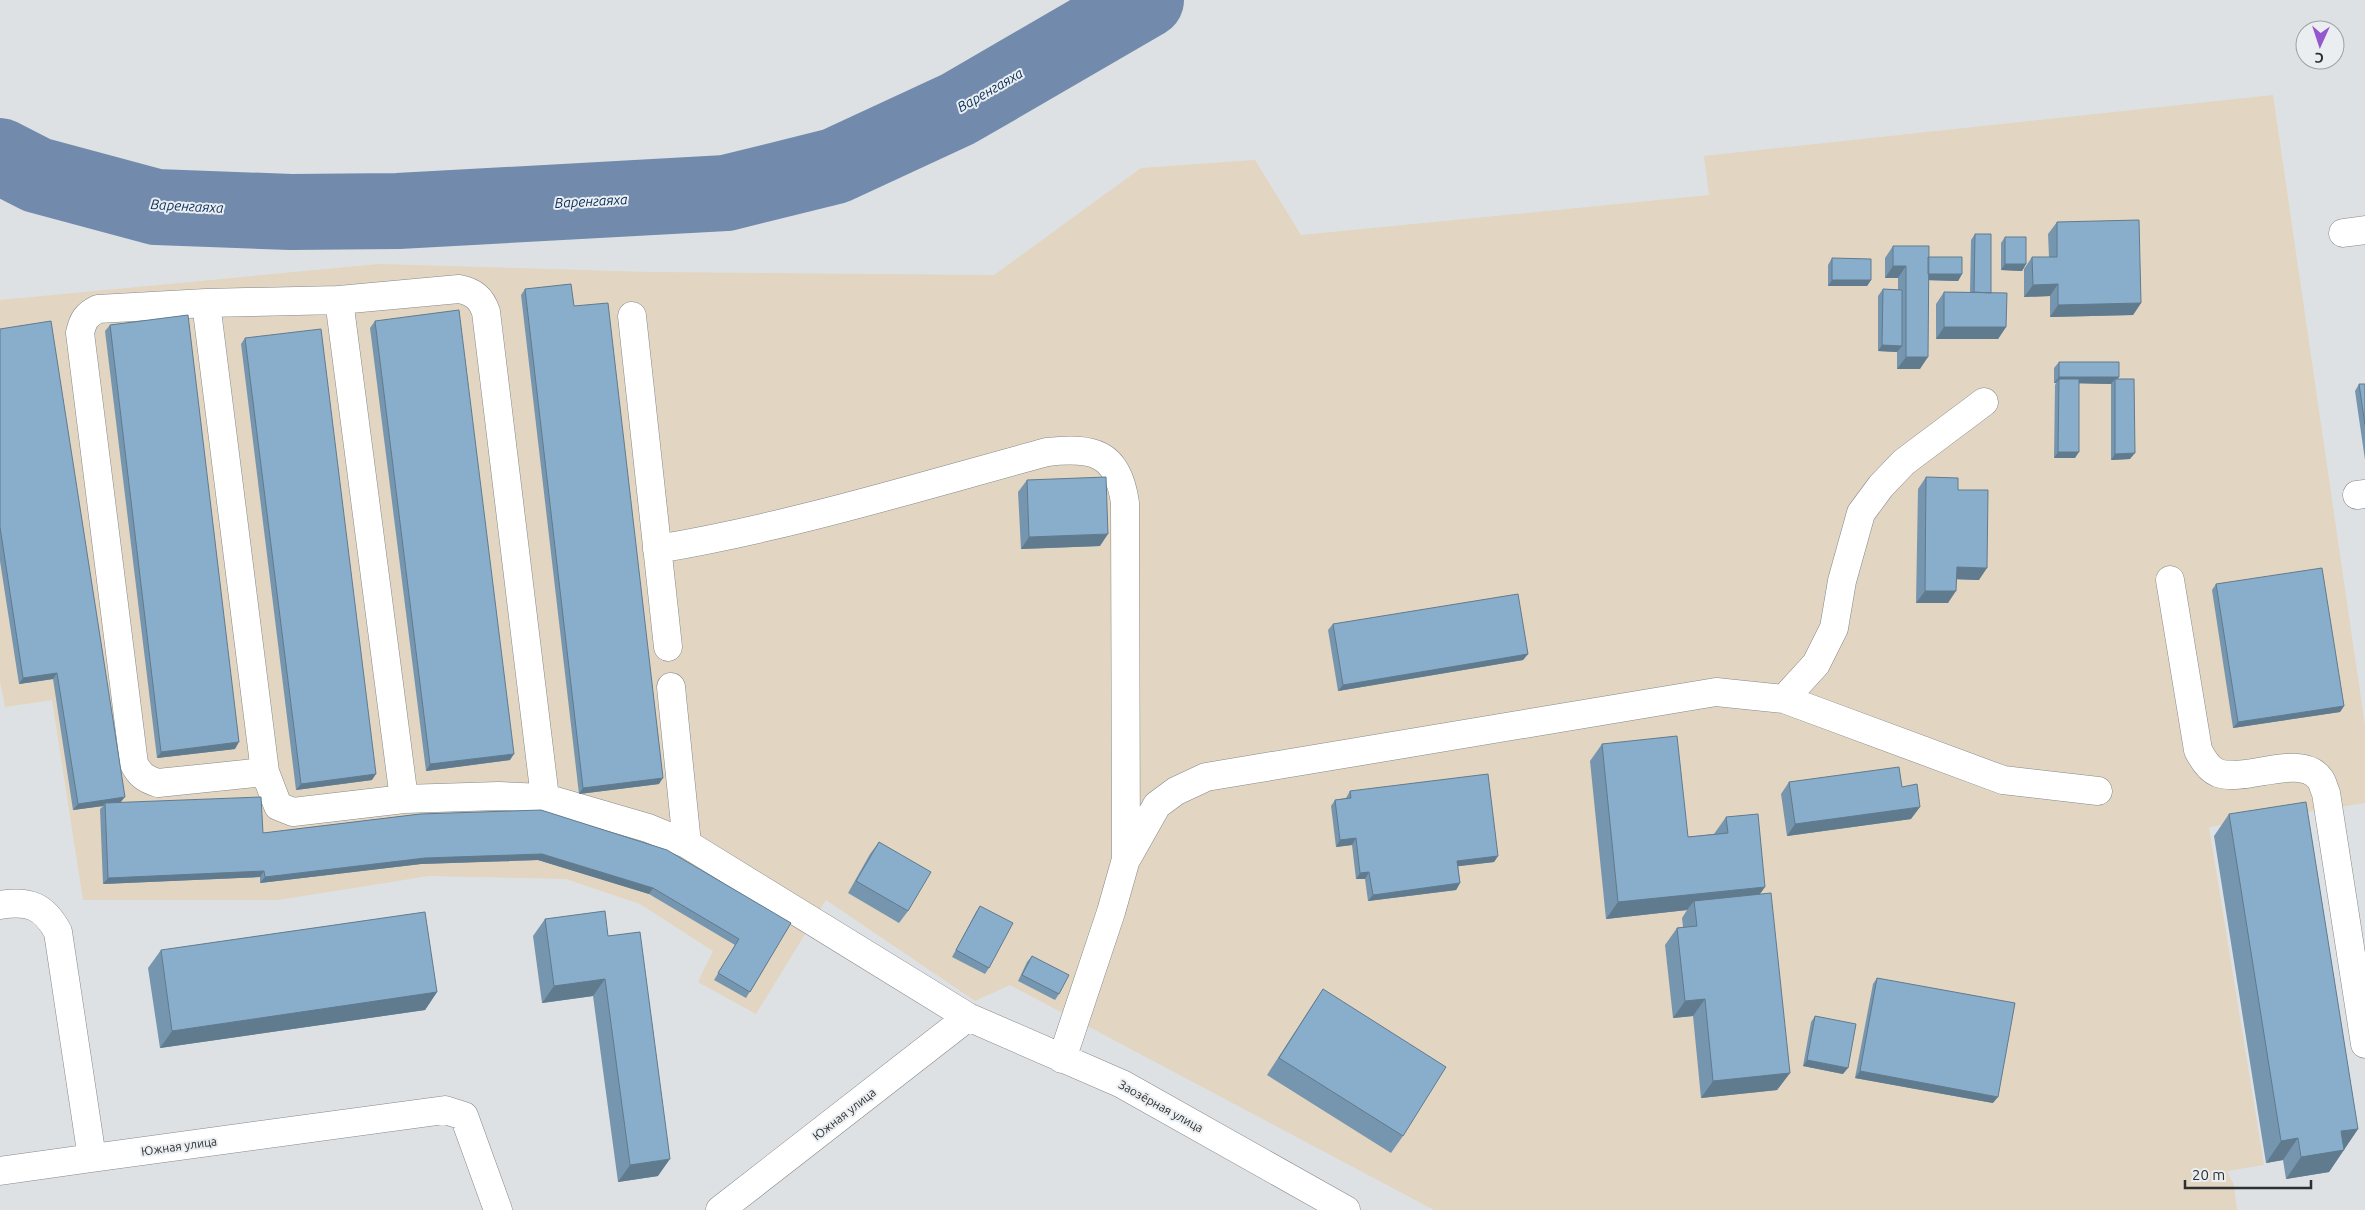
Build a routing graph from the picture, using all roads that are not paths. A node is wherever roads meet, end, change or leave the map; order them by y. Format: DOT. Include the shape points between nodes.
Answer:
graph roads {
  1 [pos="340,300"];
  2 [pos="206,303"];
  3 [pos="632,316"];
  4 [pos="1984,402"];
  5 [pos="657,548"];
  6 [pos="2170,580"];
  7 [pos="668,647"];
  8 [pos="671,687"];
  9 [pos="1784,699"];
  10 [pos="265,772"];
  11 [pos="2098,791"];
  12 [pos="546,798"];
  13 [pos="404,799"];
  14 [pos="687,844"];
  15 [pos="1126,859"];
  16 [pos="0,905"];
  17 [pos="968,1017"];
  18 [pos="2365,1044"];
  19 [pos="1062,1059"];
  20 [pos="92,1158"];
  21 [pos="0,1171"];
  22 [pos="498,1210"];
  23 [pos="720,1210"];
  24 [pos="1346,1210"];
  1 -- 2 [label="street"];
  1 -- 12 [label="street" via="459,289 471,291 482,301 486,312"];
  1 -- 13 [label="street"];
  2 -- 10 [label="street, Заозёрная улица"];
  2 -- 10 [label="street" via="98,309 82,322 80,333 134,764 139,774 158,783"];
  3 -- 5 [label="street"];
  4 -- 9 [label="street" via="1904,462 1861,512 1842,581 1834,628 1816,664"];
  5 -- 7 [label="street"];
  5 -- 15 [label="street" via="710,540 785,522 1047,452 1072,449 1096,453 1113,464 1122,484 1125,503"];
  6 -- 18 [label="street" via="2198,750 2204,763 2217,772 2234,775 2290,768 2308,770 2320,778 2326,793"];
  8 -- 14 [label="street"];
  9 -- 11 [label="street" via="2002,780"];
  9 -- 15 [label="street" via="1716,692 1206,777 1176,791 1157,805"];
  10 -- 13 [label="street, Заозёрная улица" via="278,806 293,812"];
  12 -- 13 [label="street, Заозёрная улица"];
  12 -- 14 [label="street, Заозёрная улица" via="648,828"];
  14 -- 17 [label="street, Заозёрная улица"];
  15 -- 19 [label="street"];
  16 -- 20 [label="street" via="19,902 39,908 50,917 58,932"];
  17 -- 19 [label="street, Заозёрная улица"];
  17 -- 23 [label="street, Южная улица"];
  19 -- 24 [label="street, Заозёрная улица" via="1122,1084"];
  20 -- 21 [label="street"];
  20 -- 22 [label="street, Южная улица" via="445,1110 464,1116"];
}
